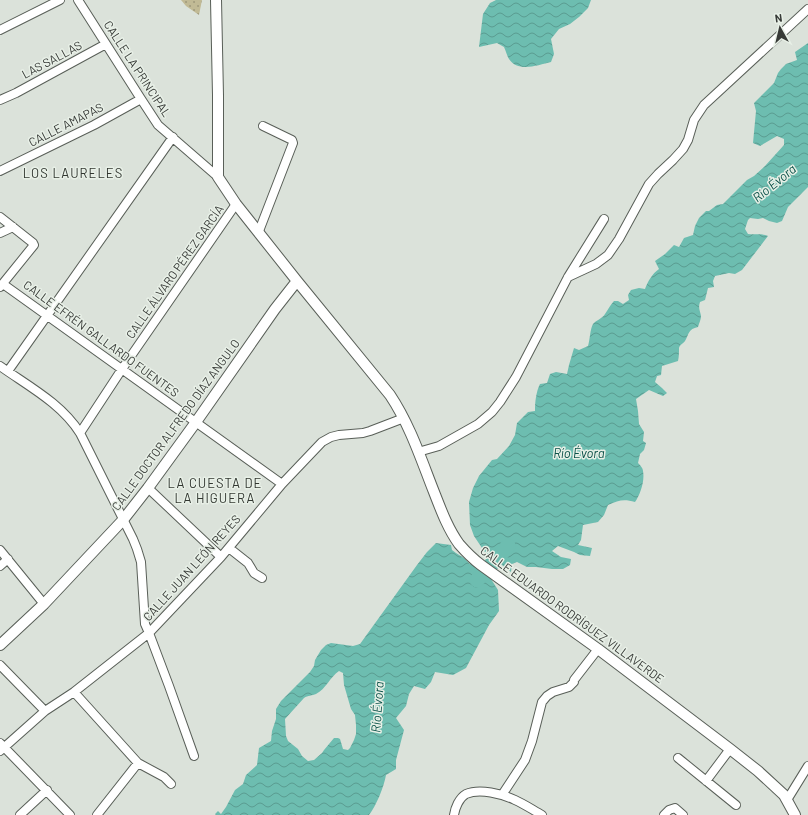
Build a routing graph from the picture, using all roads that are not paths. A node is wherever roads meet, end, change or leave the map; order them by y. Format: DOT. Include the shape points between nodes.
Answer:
graph roads {
  1 [pos="60,0"];
  2 [pos="78,0"];
  3 [pos="216,0"];
  4 [pos="808,9"];
  5 [pos="0,30"];
  6 [pos="106,44"];
  7 [pos="141,99"];
  8 [pos="0,100"];
  9 [pos="263,126"];
  10 [pos="173,137"];
  11 [pos="0,171"];
  12 [pos="218,177"];
  13 [pos="236,204"];
  14 [pos="0,217"];
  15 [pos="604,219"];
  16 [pos="14,227"];
  17 [pos="259,231"];
  18 [pos="0,234"];
  19 [pos="568,277"];
  20 [pos="297,281"];
  21 [pos="2,286"];
  22 [pos="47,316"];
  23 [pos="0,366"];
  24 [pos="122,369"];
  25 [pos="8,371"];
  26 [pos="404,418"];
  27 [pos="196,422"];
  28 [pos="80,433"];
  29 [pos="418,452"];
  30 [pos="282,484"];
  31 [pos="148,488"];
  32 [pos="123,520"];
  33 [pos="229,548"];
  34 [pos="0,550"];
  35 [pos="221,557"];
  36 [pos="8,559"];
  37 [pos="0,566"];
  38 [pos="262,578"];
  39 [pos="44,604"];
  40 [pos="149,633"];
  41 [pos="0,645"];
  42 [pos="598,649"];
  43 [pos="0,666"];
  44 [pos="74,692"];
  45 [pos="45,711"];
  46 [pos="1,747"];
  47 [pos="730,748"];
  48 [pos="194,756"];
  49 [pos="678,758"];
  50 [pos="138,763"];
  51 [pos="808,766"];
  52 [pos="706,781"];
  53 [pos="170,784"];
  54 [pos="47,790"];
  55 [pos="502,795"];
  56 [pos="787,800"];
  57 [pos="736,805"];
  58 [pos="20,815"];
  59 [pos="70,815"];
  60 [pos="97,815"];
  61 [pos="454,815"];
  62 [pos="542,815"];
  63 [pos="664,815"];
  64 [pos="684,815"];
  65 [pos="795,815"];
  1 -- 5 [label="street"];
  2 -- 6 [label="street, CALLE LA PRINCIPAL"];
  3 -- 12 [label="street"];
  4 -- 19 [label="street" via="704,105 694,120 683,149 649,184 619,240 608,255 596,264"];
  6 -- 7 [label="street, CALLE LA PRINCIPAL"];
  6 -- 8 [label="street, LAS SALLAS"];
  7 -- 10 [label="street, CALLE LA PRINCIPAL" via="160,127"];
  7 -- 11 [label="street, CALLE AMAPAS"];
  9 -- 17 [label="street" via="294,143"];
  10 -- 12 [label="street, CALLE LA PRINCIPAL"];
  10 -- 22 [label="street"];
  12 -- 13 [label="street, CALLE EDUARDO RODRÍGUEZ VILLAVERDE"];
  13 -- 17 [label="street, CALLE EDUARDO RODRÍGUEZ VILLAVERDE"];
  13 -- 24 [label="street, CALLE ÁLVARO PÉREZ GARCÍA"];
  14 -- 16 [label="street"];
  15 -- 19 [label="street"];
  16 -- 18 [label="street"];
  16 -- 21 [label="street" via="34,244"];
  17 -- 20 [label="street, CALLE EDUARDO RODRÍGUEZ VILLAVERDE"];
  19 -- 29 [label="street" via="516,377 492,412 478,424 439,446"];
  20 -- 26 [label="street, CALLE EDUARDO RODRÍGUEZ VILLAVERDE" via="390,395"];
  20 -- 27 [label="street, CALLE DOCTOR ALFREDO DÍAZ ANGULO"];
  21 -- 22 [label="street, CALLE EFRÉN GALLARDO FUENTES"];
  22 -- 24 [label="street, CALLE EFRÉN GALLARDO FUENTES"];
  22 -- 25 [label="street"];
  23 -- 25 [label="street"];
  24 -- 27 [label="street, CALLE EFRÉN GALLARDO FUENTES"];
  24 -- 28 [label="street, CALLE ÁLVARO PÉREZ GARCÍA"];
  25 -- 28 [label="street" via="50,401"];
  26 -- 29 [label="street, CALLE EDUARDO RODRÍGUEZ VILLAVERDE"];
  26 -- 30 [label="street, CALLE JUAN LEÓN REYES" via="363,433 326,439"];
  27 -- 30 [label="street, CALLE EFRÉN GALLARDO FUENTES"];
  27 -- 31 [label="street, CALLE DOCTOR ALFREDO DÍAZ ANGULO"];
  28 -- 32 [label="street"];
  29 -- 42 [label="street, CALLE EDUARDO RODRÍGUEZ VILLAVERDE" via="446,521 467,553"];
  30 -- 33 [label="street, CALLE JUAN LEÓN REYES"];
  31 -- 32 [label="street, CALLE DOCTOR ALFREDO DÍAZ ANGULO"];
  31 -- 35 [label="street"];
  32 -- 39 [label="street, CALLE DOCTOR ALFREDO DÍAZ ANGULO"];
  32 -- 40 [label="street" via="141,562 145,624"];
  33 -- 35 [label="street, CALLE JUAN LEÓN REYES"];
  33 -- 38 [label="street"];
  34 -- 36 [label="street"];
  35 -- 40 [label="street, CALLE JUAN LEÓN REYES"];
  36 -- 37 [label="street"];
  36 -- 39 [label="street"];
  39 -- 41 [label="street, CALLE DOCTOR ALFREDO DÍAZ ANGULO"];
  40 -- 44 [label="street, CALLE JUAN LEÓN REYES"];
  40 -- 48 [label="street"];
  42 -- 47 [label="street, CALLE EDUARDO RODRÍGUEZ VILLAVERDE"];
  42 -- 55 [label="street" via="569,687 553,692 542,702 526,760"];
  43 -- 45 [label="street"];
  44 -- 45 [label="street, CALLE JUAN LEÓN REYES"];
  44 -- 50 [label="street"];
  45 -- 46 [label="street, CALLE JUAN LEÓN REYES"];
  46 -- 54 [label="street"];
  47 -- 52 [label="street"];
  47 -- 56 [label="street, CALLE EDUARDO RODRÍGUEZ VILLAVERDE"];
  49 -- 52 [label="street"];
  50 -- 53 [label="street" via="164,777"];
  50 -- 60 [label="street"];
  51 -- 56 [label="street"];
  52 -- 57 [label="street"];
  54 -- 58 [label="street"];
  54 -- 59 [label="street"];
  55 -- 61 [label="street" via="476,792 465,795"];
  55 -- 62 [label="street"];
  56 -- 65 [label="street, CALLE EDUARDO RODRÍGUEZ VILLAVERDE"];
  63 -- 64 [label="street" via="675,808"];
}
